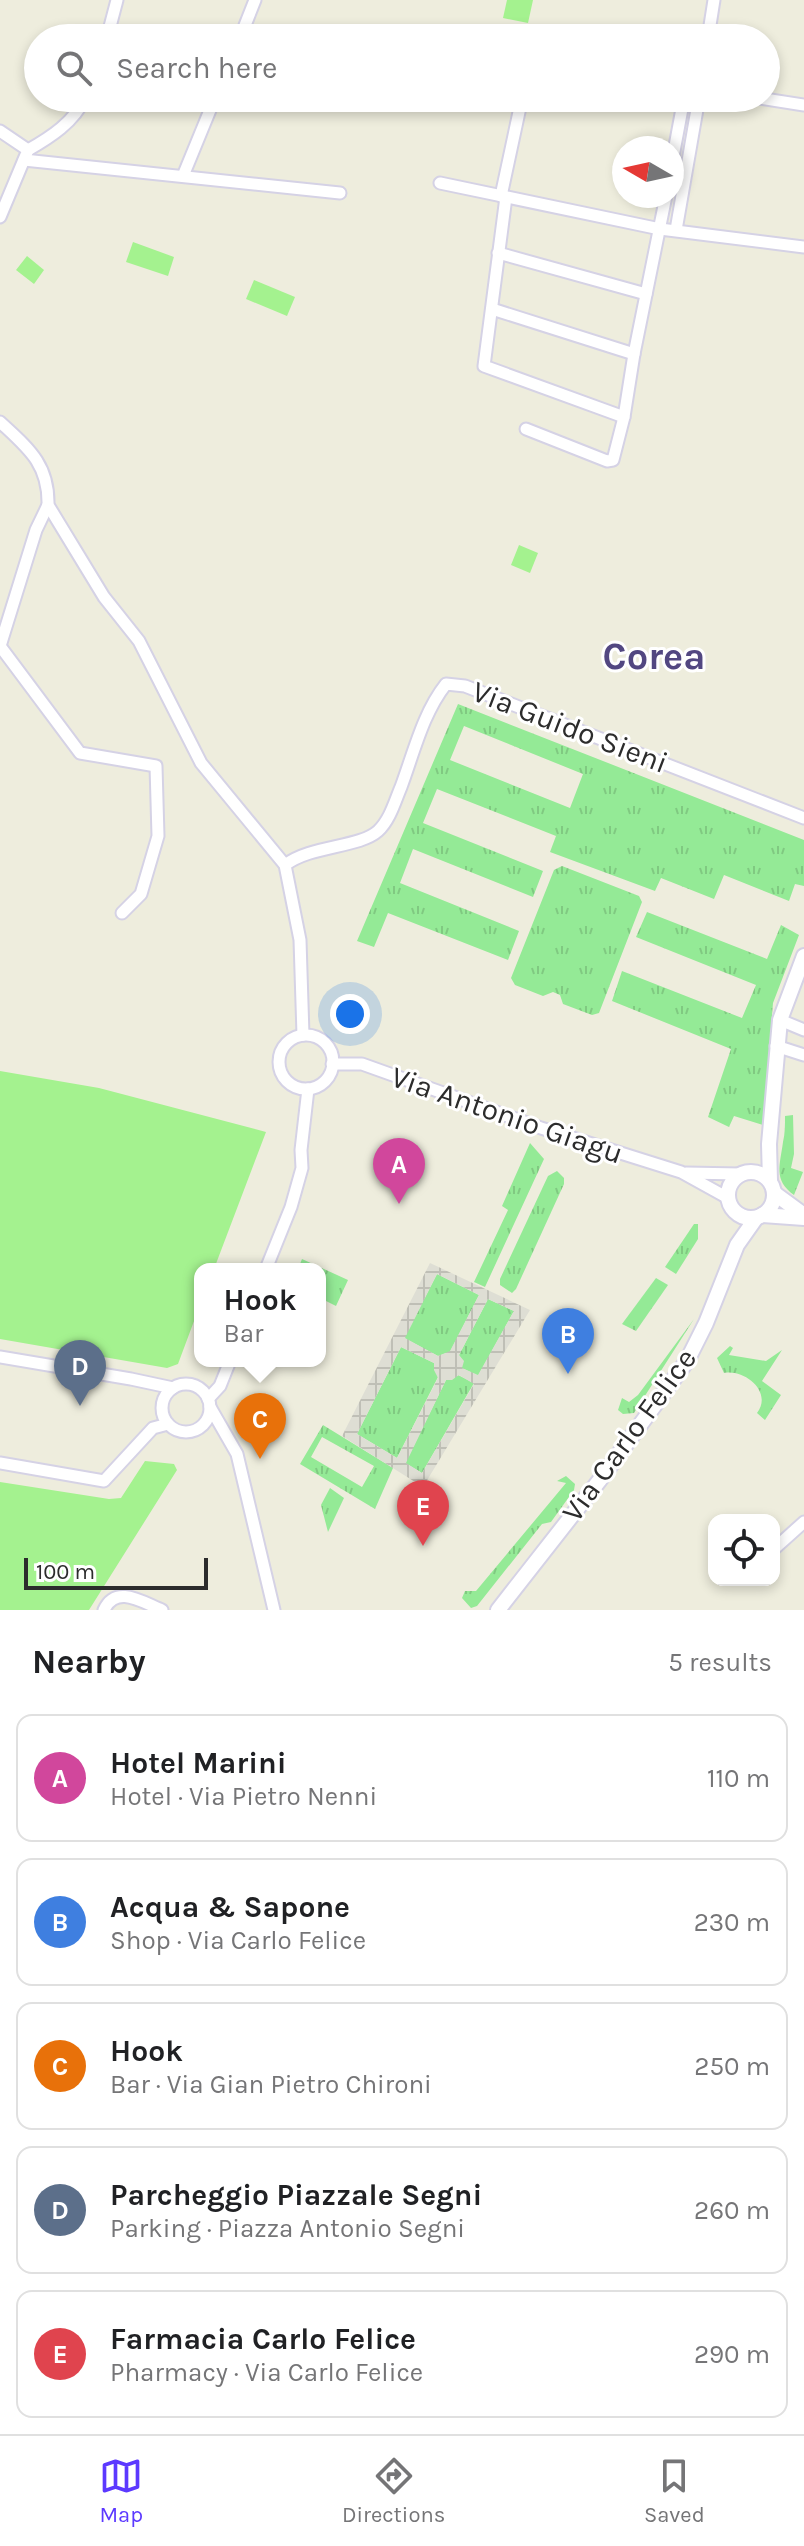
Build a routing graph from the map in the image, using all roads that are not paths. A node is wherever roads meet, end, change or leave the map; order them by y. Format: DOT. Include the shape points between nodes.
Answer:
graph roads {
  1 [pos="117,0"];
  2 [pos="255,0"];
  3 [pos="714,0"];
  4 [pos="111,24"];
  5 [pos="246,24"];
  6 [pos="710,24"];
  7 [pos="780,101"];
  8 [pos="804,105"];
  9 [pos="78,112"];
  10 [pos="209,112"];
  11 [pos="519,112"];
  12 [pos="681,112"];
  13 [pos="697,112"];
  14 [pos="0,131"];
  15 [pos="677,136"];
  16 [pos="26,155"];
  17 [pos="183,176"];
  18 [pos="440,183"];
  19 [pos="340,193"];
  20 [pos="504,196"];
  21 [pos="664,208"];
  22 [pos="0,217"];
  23 [pos="660,229"];
  24 [pos="676,230"];
  25 [pos="804,247"];
  26 [pos="498,253"];
  27 [pos="646,294"];
  28 [pos="492,309"];
  29 [pos="634,354"];
  30 [pos="624,417"];
  31 [pos="0,422"];
  32 [pos="526,429"];
  33 [pos="48,505"];
  34 [pos="0,646"];
  35 [pos="804,818"];
  36 [pos="285,865"];
  37 [pos="122,913"];
  38 [pos="804,956"];
  39 [pos="780,1020"];
  40 [pos="804,1030"];
  41 [pos="303,1035"];
  42 [pos="776,1046"];
  43 [pos="803,1053"];
  44 [pos="332,1064"];
  45 [pos="308,1089"];
  46 [pos="769,1144"];
  47 [pos="681,1172"];
  48 [pos="745,1173"];
  49 [pos="772,1187"];
  50 [pos="728,1198"];
  51 [pos="737,1214"];
  52 [pos="759,1216"];
  53 [pos="804,1216"];
  54 [pos="737,1245"];
  55 [pos="268,1263"];
  56 [pos="0,1357"];
  57 [pos="228,1367"];
  58 [pos="220,1386"];
  59 [pos="196,1387"];
  60 [pos="173,1388"];
  61 [pos="209,1403"];
  62 [pos="168,1424"];
  63 [pos="201,1427"];
  64 [pos="222,1428"];
  65 [pos="0,1463"];
  66 [pos="804,1522"];
  67 [pos="780,1544"];
  68 [pos="104,1610"];
  69 [pos="162,1610"];
  70 [pos="274,1610"];
  71 [pos="498,1610"];
  1 -- 4 [label="street"];
  2 -- 5 [label="street"];
  3 -- 6 [label="street"];
  7 -- 8 [label="street"];
  9 -- 16 [label="street"];
  10 -- 17 [label="street"];
  11 -- 20 [label="street"];
  12 -- 15 [label="street"];
  13 -- 24 [label="street"];
  14 -- 16 [label="street"];
  16 -- 17 [label="street"];
  16 -- 22 [label="street"];
  17 -- 19 [label="street"];
  18 -- 20 [label="street"];
  20 -- 23 [label="street"];
  20 -- 26 [label="street"];
  21 -- 23 [label="street"];
  23 -- 24 [label="street"];
  23 -- 27 [label="street"];
  24 -- 25 [label="street"];
  26 -- 27 [label="street"];
  26 -- 28 [label="street"];
  27 -- 29 [label="street"];
  28 -- 29 [label="street"];
  28 -- 30 [label="street" via="484,366"];
  29 -- 30 [label="street"];
  30 -- 32 [label="street" via="613,460 607,461"];
  31 -- 33 [label="street" via="33,453 48,487"];
  33 -- 34 [label="street"];
  33 -- 36 [label="street" via="104,597 139,641 201,763"];
  34 -- 37 [label="street" via="80,753 156,766 158,836 141,894"];
  35 -- 36 [label="street, Via Guido Sieni" via="465,686 446,684 433,700 379,831 298,855"];
  36 -- 41 [label="street" via="300,940"];
  38 -- 39 [label="main road"];
  39 -- 40 [label="street"];
  39 -- 42 [label="main road"];
  41 -- 44 [label="street" via="325,1042"];
  41 -- 45 [label="street" via="282,1048 279,1065 292,1085"];
  42 -- 43 [label="street"];
  42 -- 46 [label="main road"];
  44 -- 45 [label="street" via="322,1083"];
  44 -- 47 [label="street, Via Antonio Giagu" via="362,1064"];
  45 -- 55 [label="street" via="302,1168"];
  46 -- 48 [label="main road"];
  46 -- 49 [label="main road"];
  47 -- 48 [label="street, Via Antonio Giagu"];
  47 -- 50 [label="street, Via Antonio Giagu"];
  48 -- 49 [label="main road" via="762,1174"];
  48 -- 50 [label="main road" via="730,1184"];
  49 -- 52 [label="main road" via="772,1206"];
  49 -- 53 [label="main road"];
  50 -- 51 [label="main road"];
  51 -- 52 [label="main road"];
  51 -- 54 [label="main road, Via Carlo Felice"];
  52 -- 53 [label="main road"];
  52 -- 54 [label="main road, Via Carlo Felice"];
  54 -- 71 [label="main road, Via Carlo Felice" via="687,1361"];
  56 -- 60 [label="street"];
  57 -- 58 [label="street"];
  58 -- 59 [label="street"];
  58 -- 61 [label="street"];
  59 -- 60 [label="street"];
  59 -- 61 [label="street"];
  60 -- 62 [label="street" via="163,1401"];
  61 -- 63 [label="street"];
  61 -- 64 [label="street"];
  62 -- 63 [label="street" via="180,1432"];
  62 -- 65 [label="street" via="153,1428 104,1481"];
  63 -- 64 [label="street"];
  64 -- 70 [label="street" via="237,1454"];
  66 -- 67 [label="street"];
  68 -- 69 [label="street" via="117,1596 127,1596"];
}
